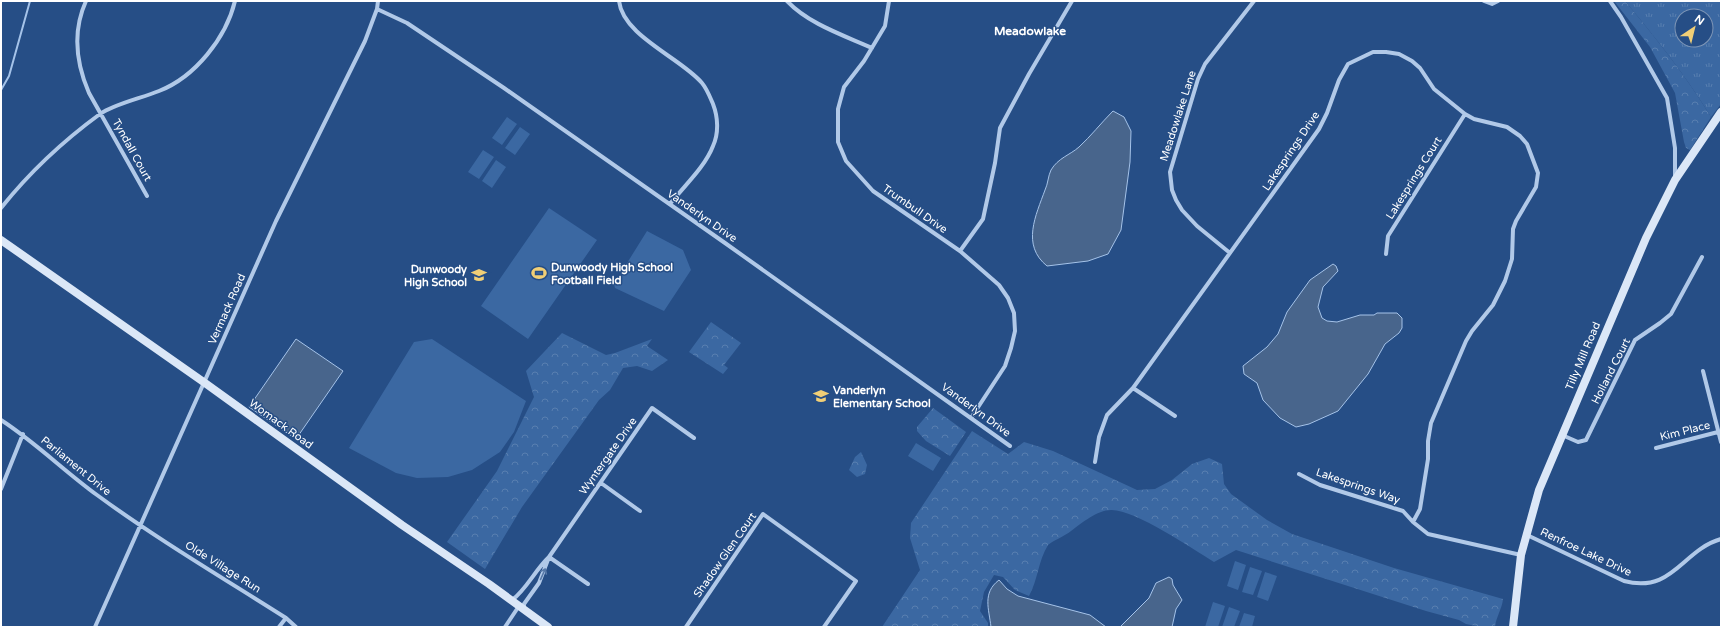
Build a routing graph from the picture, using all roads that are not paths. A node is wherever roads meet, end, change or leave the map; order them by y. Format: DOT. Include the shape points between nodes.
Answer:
graph roads {
  1 [pos="86,1"];
  2 [pos="235,1"];
  3 [pos="378,1"];
  4 [pos="619,1"];
  5 [pos="787,1"];
  6 [pos="890,1"];
  7 [pos="1072,1"];
  8 [pos="1254,1"];
  9 [pos="1484,1"];
  10 [pos="1498,1"];
  11 [pos="1610,1"];
  12 [pos="377,9"];
  13 [pos="872,48"];
  14 [pos="1721,112"];
  15 [pos="101,113"];
  16 [pos="1465,114"];
  17 [pos="1675,180"];
  18 [pos="147,196"];
  19 [pos="670,204"];
  20 [pos="1,208"];
  21 [pos="1,240"];
  22 [pos="960,251"];
  23 [pos="1230,252"];
  24 [pos="1386,254"];
  25 [pos="1702,258"];
  26 [pos="1703,371"];
  27 [pos="205,383"];
  28 [pos="1133,388"];
  29 [pos="1175,416"];
  30 [pos="971,418"];
  31 [pos="1,420"];
  32 [pos="1718,432"];
  33 [pos="23,434"];
  34 [pos="1561,435"];
  35 [pos="694,438"];
  36 [pos="1721,442"];
  37 [pos="1010,446"];
  38 [pos="1656,448"];
  39 [pos="1095,462"];
  40 [pos="1299,474"];
  41 [pos="600,483"];
  42 [pos="1,489"];
  43 [pos="640,510"];
  44 [pos="1413,522"];
  45 [pos="139,525"];
  46 [pos="1526,535"];
  47 [pos="1721,538"];
  48 [pos="1522,556"];
  49 [pos="549,557"];
  50 [pos="588,584"];
  51 [pos="522,590"];
  52 [pos="530,595"];
  53 [pos="512,600"];
  54 [pos="522,607"];
  55 [pos="286,618"];
  56 [pos="95,627"];
  57 [pos="279,627"];
  58 [pos="296,627"];
  59 [pos="505,627"];
  60 [pos="548,627"];
  61 [pos="686,627"];
  62 [pos="824,627"];
  63 [pos="1513,627"];
  1 -- 15 [label="street, Tyndall Court" via="81,12 77,36 77,57 81,76"];
  2 -- 15 [label="street" via="232,14 222,33 208,53 187,74 161,90"];
  3 -- 12 [label="street, Vermack Road"];
  4 -- 19 [label="street" via="624,16 644,39 690,71 702,83 716,111 718,126 714,145 706,160"];
  5 -- 13 [label="street" via="822,26"];
  6 -- 13 [label="street, Trumbull Drive" via="885,26"];
  7 -- 22 [label="street" via="1000,128 983,219"];
  8 -- 23 [label="street, Meadowlake Lane" via="1205,64 1198,79 1170,172 1172,190 1182,210"];
  9 -- 10 [label="street" via="1492,4"];
  11 -- 17 [label="street" via="1667,98 1675,148"];
  12 -- 19 [label="street, Vanderlyn Drive" via="407,23"];
  12 -- 27 [label="street, Vermack Road" via="351,72 276,221"];
  13 -- 22 [label="street, Trumbull Drive" via="844,87 838,109 838,142 846,161 873,190"];
  14 -- 17 [label="street, Tilly Mill Road"];
  15 -- 18 [label="street, Tyndall Court"];
  15 -- 20 [label="street" via="42,162"];
  16 -- 23 [label="street, Lakesprings Drive" via="1434,89 1420,68 1399,54 1373,52 1348,64 1319,129"];
  16 -- 24 [label="street, Lakesprings Court" via="1388,236"];
  16 -- 44 [label="street, Lakesprings Drive" via="1474,119 1507,127 1520,136 1532,154 1538,174 1536,187 1513,229 1512,259 1505,281 1493,305 1466,341 1431,423 1420,509"];
  17 -- 34 [label="street, Tilly Mill Road" via="1643,244"];
  19 -- 30 [label="street, Vanderlyn Drive"];
  21 -- 27 [label="street, Womack Road"];
  22 -- 30 [label="street, Trumbull Drive" via="999,285 1014,313 1015,331 1005,366"];
  23 -- 28 [label="street, Lakesprings Drive"];
  25 -- 34 [label="street, Holland Court" via="1671,314 1635,340 1586,440 1578,442"];
  26 -- 32 [label="street"];
  27 -- 45 [label="street, Vermack Road"];
  27 -- 53 [label="street, Womack Road" via="402,526"];
  28 -- 29 [label="street"];
  28 -- 39 [label="street, Lakesprings Drive" via="1107,415 1099,437"];
  30 -- 37 [label="street, Vanderlyn Drive"];
  31 -- 33 [label="street, Parliament Drive"];
  32 -- 36 [label="street"];
  32 -- 38 [label="street, Kim Place"];
  33 -- 42 [label="street"];
  33 -- 45 [label="street, Parliament Drive" via="95,494"];
  34 -- 46 [label="street, Tilly Mill Road" via="1538,490"];
  35 -- 41 [label="street, Wyntergate Drive" via="652,408"];
  40 -- 44 [label="street, Lakesprings Way" via="1320,484 1403,511"];
  41 -- 43 [label="street"];
  41 -- 49 [label="street, Wyntergate Drive"];
  44 -- 48 [label="street, Lakesprings Way" via="1428,534"];
  45 -- 55 [label="street, Olde Village Run"];
  45 -- 56 [label="street, Vermack Road"];
  46 -- 47 [label="street, Renfroe Lake Drive" via="1624,581 1637,584 1672,574 1699,548"];
  46 -- 48 [label="street, Tilly Mill Road"];
  48 -- 63 [label="street, Tilly Mill Road"];
  49 -- 50 [label="street"];
  49 -- 51 [label="street, Wyntergate Drive" via="536,569"];
  52 -- 49 [label="street, Wyntergate Drive, one-way" via="539,582"];
  51 -- 52 [label="street"];
  51 -- 53 [label="street, Wyntergate Drive"];
  52 -- 54 [label="street, Wyntergate Drive"];
  53 -- 54 [label="street, Womack Road"];
  54 -- 59 [label="street, Wyntergate Drive"];
  54 -- 60 [label="street, Womack Road"];
  55 -- 57 [label="street"];
  55 -- 58 [label="street, Olde Village Run"];
  61 -- 62 [label="street, Shadow Glen Court" via="763,514 856,581"];
}
